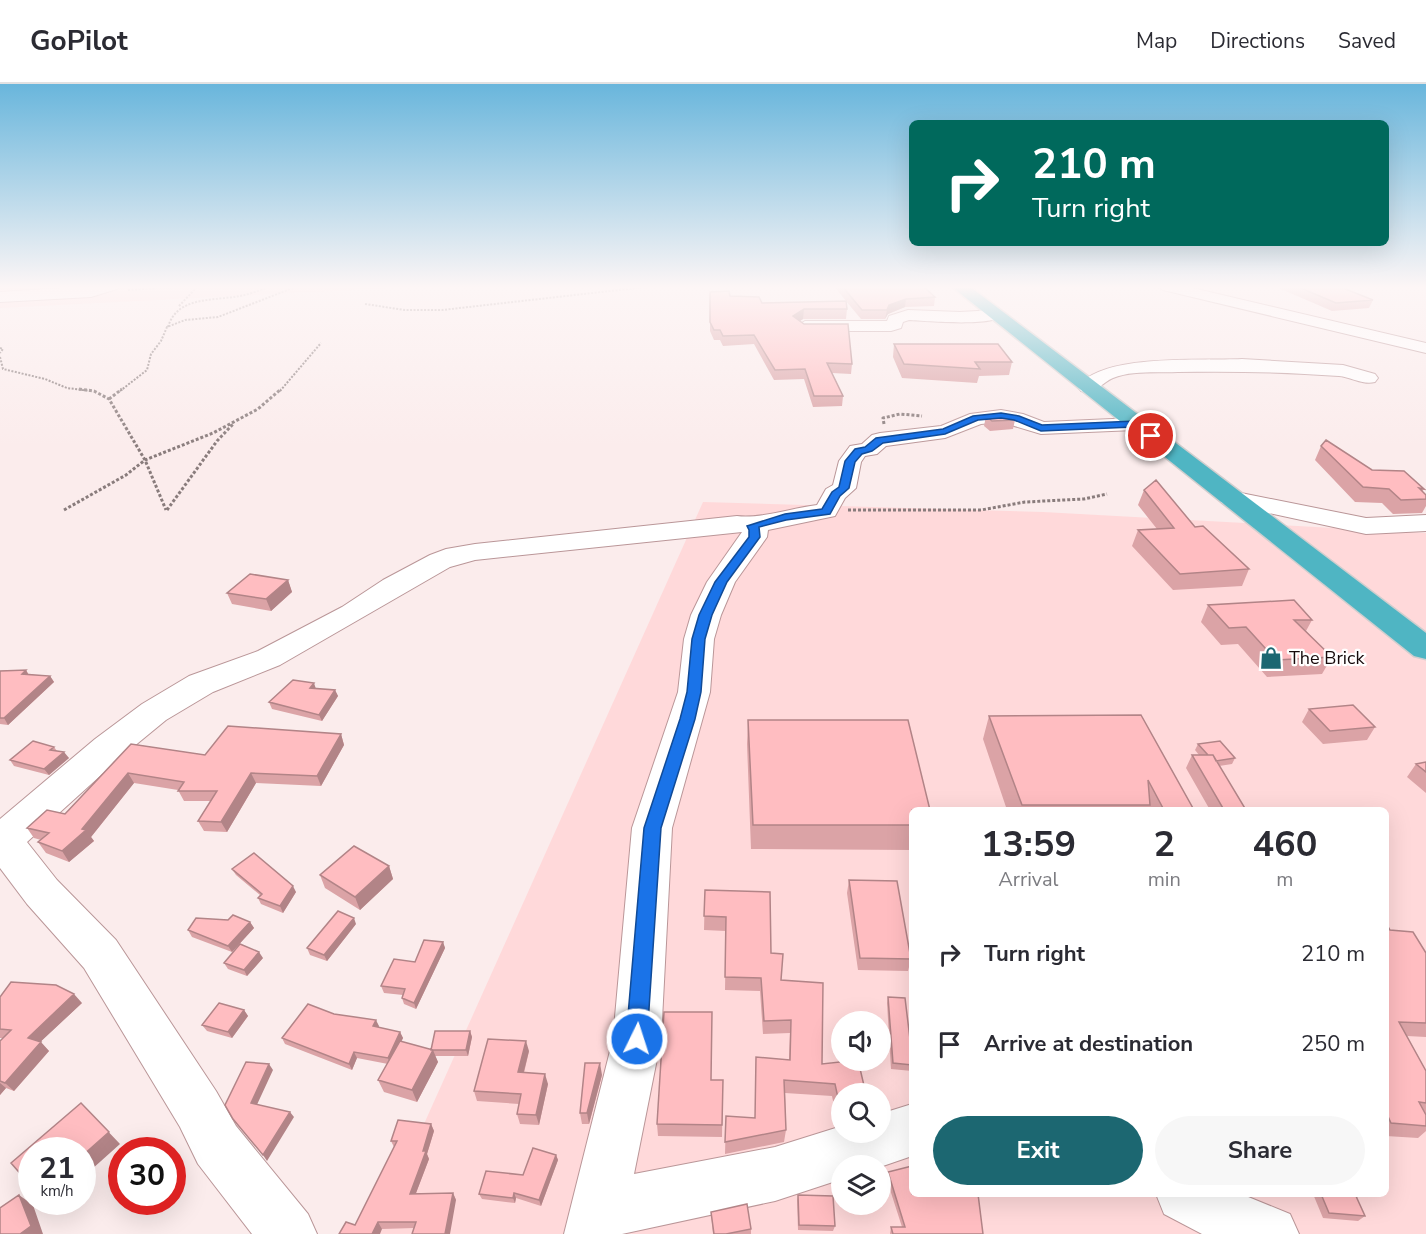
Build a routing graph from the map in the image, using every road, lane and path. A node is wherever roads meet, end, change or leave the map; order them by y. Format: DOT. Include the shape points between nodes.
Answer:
graph roads {
  1 [pos="162,340"];
  2 [pos="1027,340"];
  3 [pos="1391,340"];
  4 [pos="321,343"];
  5 [pos="0,348"];
  6 [pos="1426,348"];
  7 [pos="0,355"];
  8 [pos="1368,378"];
  9 [pos="1088,387"];
  10 [pos="109,399"];
  11 [pos="237,421"];
  12 [pos="1136,424"];
  13 [pos="145,460"];
  14 [pos="1107,494"];
  15 [pos="1231,498"];
  16 [pos="64,510"];
  17 [pos="826,512"];
  18 [pos="1426,523"];
  19 [pos="752,526"];
  20 [pos="1426,649"];
  21 [pos="2,836"];
  22 [pos="909,1131"];
  23 [pos="1190,1197"];
  24 [pos="596,1222"];
  25 [pos="288,1234"];
  26 [pos="1270,1234"];
  1 -- 10 [label="path" via="151,354 147,370"];
  2 -- 9 [label="highway"];
  3 -- 6 [label="street"];
  4 -- 11 [label="path" via="285,386"];
  5 -- 7 [label="path"];
  7 -- 10 [label="path" via="3,369 90,390"];
  8 -- 9 [label="street" via="1343,371 1242,365 1138,368 1108,373"];
  9 -- 12 [label="highway"];
  10 -- 13 [label="path"];
  11 -- 13 [label="path"];
  11 -- 13 [label="path" via="217,441 166,510"];
  12 -- 15 [label="highway"];
  12 -- 17 [label="street" via="1041,428 1016,418 991,416 945,432 880,440 869,449 858,451 850,461 844,488"];
  13 -- 16 [label="path"];
  14 -- 17 [label="path" via="981,510"];
  15 -- 18 [label="street" via="1366,526"];
  15 -- 20 [label="highway"];
  17 -- 19 [label="street"];
  19 -- 21 [label="street" via="737,524 475,552 440,561 268,658 201,684 154,712"];
  19 -- 24 [label="street" via="754,537 721,582 706,615 699,639 694,692 652,828 637,1039"];
  21 -- 25 [label="street" via="42,892 100,954 217,1145"];
  22 -- 24 [label="street" via="775,1174"];
  23 -- 26 [label="street" via="1230,1219"];
}
